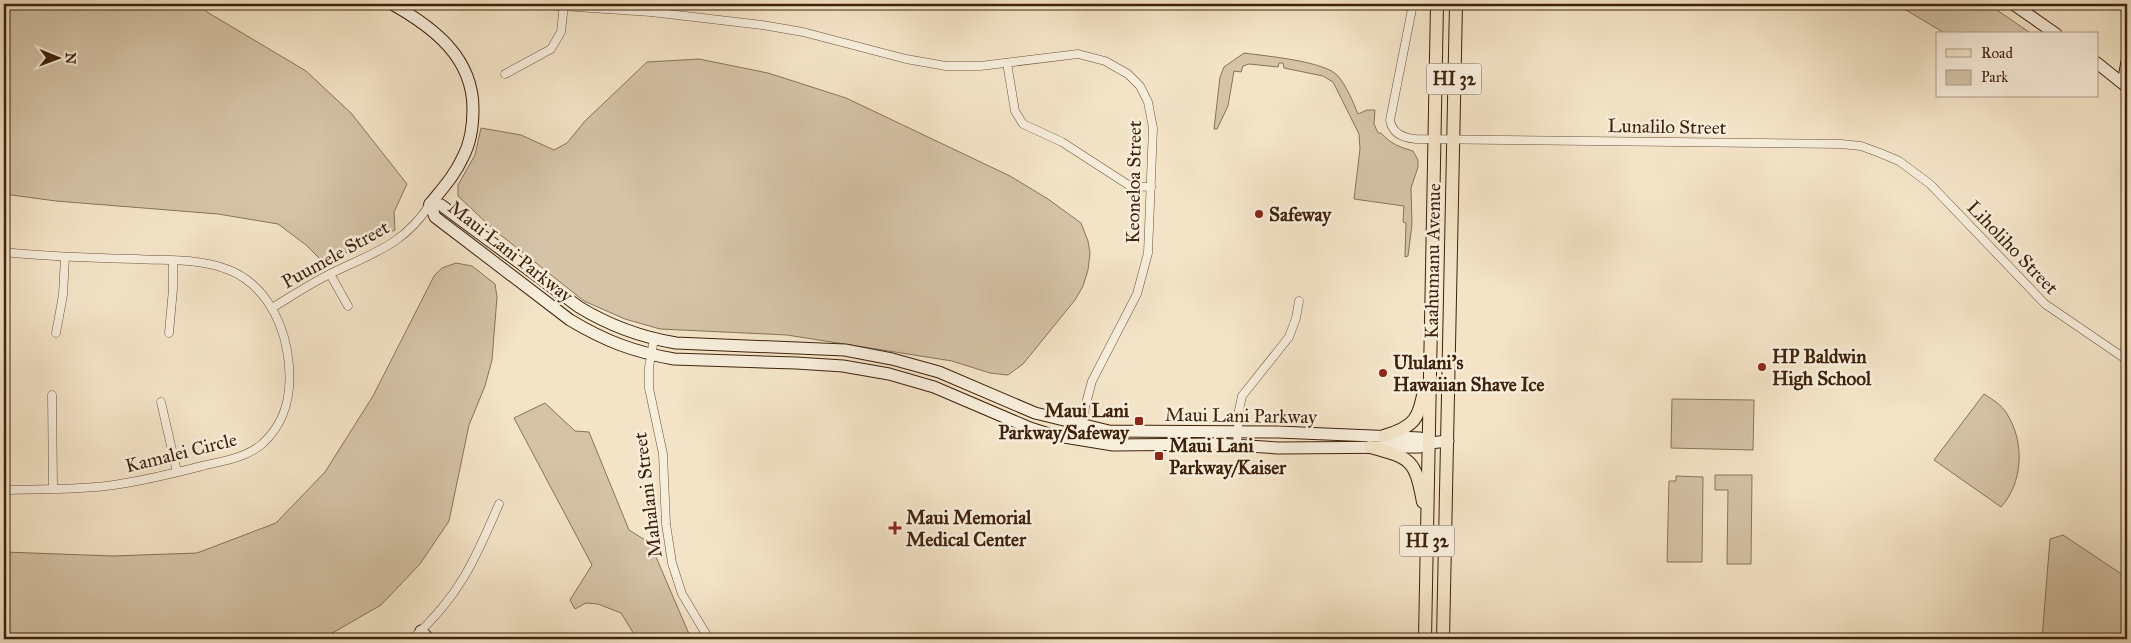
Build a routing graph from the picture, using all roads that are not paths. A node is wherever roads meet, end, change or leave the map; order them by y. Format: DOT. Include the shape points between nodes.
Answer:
graph roads {
  1 [pos="394,4"];
  2 [pos="531,4"];
  3 [pos="1395,4"];
  4 [pos="1437,4"];
  5 [pos="1456,4"];
  6 [pos="2013,4"];
  7 [pos="564,5"];
  8 [pos="1412,6"];
  9 [pos="2053,32"];
  10 [pos="2127,62"];
  11 [pos="1007,63"];
  12 [pos="2098,64"];
  13 [pos="505,74"];
  14 [pos="2125,85"];
  15 [pos="1435,139"];
  16 [pos="1453,140"];
  17 [pos="1880,153"];
  18 [pos="1151,187"];
  19 [pos="430,204"];
  20 [pos="4,252"];
  21 [pos="65,258"];
  22 [pos="173,261"];
  23 [pos="330,274"];
  24 [pos="1299,301"];
  25 [pos="348,306"];
  26 [pos="272,308"];
  27 [pos="169,333"];
  28 [pos="56,334"];
  29 [pos="654,339"];
  30 [pos="651,355"];
  31 [pos="2127,360"];
  32 [pos="1431,365"];
  33 [pos="52,395"];
  34 [pos="161,402"];
  35 [pos="1083,425"];
  36 [pos="1237,432"];
  37 [pos="1384,436"];
  38 [pos="1081,440"];
  39 [pos="1448,441"];
  40 [pos="1430,443"];
  41 [pos="1237,445"];
  42 [pos="1370,447"];
  43 [pos="176,472"];
  44 [pos="53,488"];
  45 [pos="4,490"];
  46 [pos="499,504"];
  47 [pos="1428,528"];
  48 [pos="425,635"];
  49 [pos="412,639"];
  50 [pos="709,639"];
  51 [pos="1425,639"];
  52 [pos="1443,639"];
  1 -- 19 [label="main road" via="430,28 450,47 464,69 473,96 473,123 463,158"];
  2 -- 7 [label="street, Keoneloa Street"];
  3 -- 8 [label="street"];
  4 -- 15 [label="main road, Kaahumanu Avenue / HI 32"];
  5 -- 16 [label="main road, Kaahumanu Avenue / HI 32"];
  6 -- 9 [label="main road"];
  7 -- 11 [label="street, Keoneloa Street" via="762,25 946,66"];
  7 -- 13 [label="street" via="561,32 551,49"];
  8 -- 15 [label="street, Lunalilo Street" via="1391,125 1407,139"];
  10 -- 14 [label="main road"];
  11 -- 18 [label="street" via="1015,111 1023,124 1062,142 1130,186"];
  11 -- 18 [label="street, Keoneloa Street" via="1078,54 1105,61 1128,74 1140,86 1148,102 1153,128"];
  12 -- 14 [label="main road"];
  15 -- 16 [label="street, Lunalilo Street"];
  15 -- 32 [label="main road, Kaahumanu Avenue / HI 32"];
  16 -- 17 [label="street, Lunalilo Street" via="1841,144 1861,146"];
  16 -- 39 [label="main road, Kaahumanu Avenue / HI 32"];
  17 -- 31 [label="street, Liholiho Street" via="1899,161 1930,184 2045,304"];
  18 -- 35 [label="street, Keoneloa Street" via="1148,253 1137,294 1092,381"];
  19 -- 23 [label="street, Puumele Street" via="419,221 400,239 384,250"];
  19 -- 29 [label="main road, Maui Lani Parkway" via="441,205 579,307 625,331"];
  19 -- 30 [label="main road, Maui Lani Parkway" via="435,217 570,320 620,346"];
  20 -- 21 [label="street, Kamalei Circle"];
  21 -- 22 [label="street, Kamalei Circle"];
  21 -- 28 [label="street"];
  22 -- 26 [label="street, Kamalei Circle" via="200,261 232,271 258,291"];
  22 -- 27 [label="street"];
  23 -- 25 [label="street"];
  23 -- 26 [label="street, Puumele Street"];
  24 -- 36 [label="street" via="1289,337 1242,396"];
  26 -- 43 [label="street, Kamalei Circle" via="284,334 290,374 288,401 280,422 265,441 237,458"];
  29 -- 30 [label="street, Mahalani Street"];
  29 -- 35 [label="main road, Maui Lani Parkway" via="676,343 845,350 892,359 939,372 1035,413"];
  30 -- 38 [label="main road, Maui Lani Parkway" via="674,359 843,366 889,374 934,387 1030,428"];
  30 -- 50 [label="street, Mahalani Street" via="649,388 663,454 666,524 672,563 682,594"];
  32 -- 37 [label="main road" via="1415,420 1409,427"];
  32 -- 40 [label="main road, Kaahumanu Avenue / HI 32"];
  33 -- 44 [label="street"];
  34 -- 43 [label="street"];
  35 -- 36 [label="main road, Maui Lani Parkway" via="1110,431"];
  35 -- 38 [label="street, Keoneloa Street"];
  36 -- 37 [label="main road, Maui Lani Parkway"];
  36 -- 41 [label="street"];
  37 -- 40 [label="main road, Maui Lani Parkway" via="1420,438"];
  38 -- 41 [label="main road, Maui Lani Parkway" via="1120,446"];
  39 -- 40 [label="main road, Maui Lani Parkway"];
  39 -- 52 [label="main road, Kaahumanu Avenue / HI 32"];
  40 -- 42 [label="main road, Maui Lani Parkway" via="1420,447"];
  40 -- 47 [label="main road, Kaahumanu Avenue / HI 32"];
  41 -- 42 [label="main road, Maui Lani Parkway"];
  42 -- 47 [label="main road" via="1400,456 1411,463 1418,477"];
  43 -- 44 [label="street, Kamalei Circle" via="132,483"];
  44 -- 45 [label="street, Kamalei Circle"];
  46 -- 48 [label="street" via="468,573"];
  47 -- 51 [label="main road, Kaahumanu Avenue / HI 32"];
  48 -- 49 [label="street"];
}
